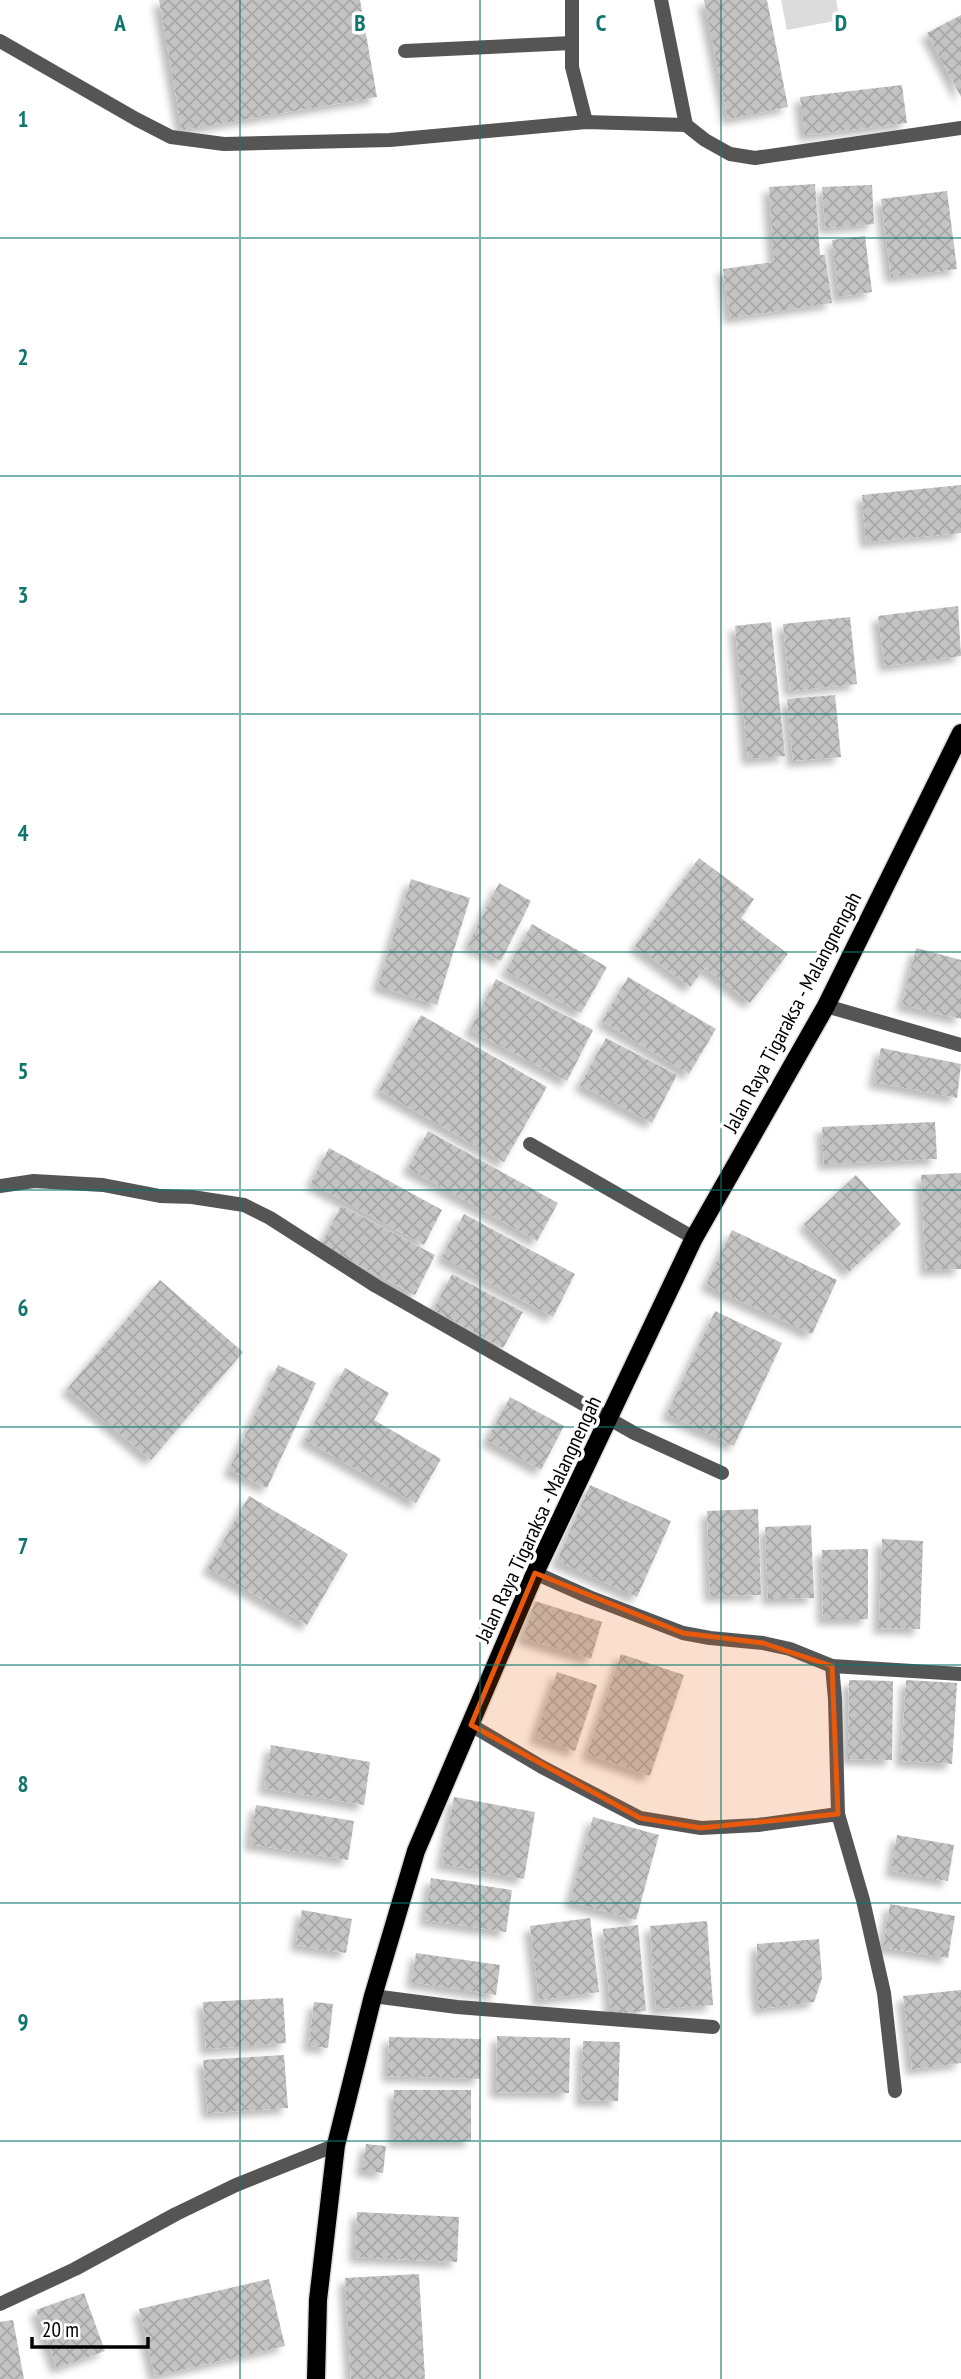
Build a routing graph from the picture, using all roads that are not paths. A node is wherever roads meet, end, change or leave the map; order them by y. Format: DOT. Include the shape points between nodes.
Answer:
graph roads {
  1 [pos="572,0"];
  2 [pos="661,0"];
  3 [pos="0,41"];
  4 [pos="572,43"];
  5 [pos="405,51"];
  6 [pos="586,122"];
  7 [pos="686,125"];
  8 [pos="961,128"];
  9 [pos="961,733"];
  10 [pos="826,1006"];
  11 [pos="961,1045"];
  12 [pos="530,1144"];
  13 [pos="0,1186"];
  14 [pos="694,1238"];
  15 [pos="609,1418"];
  16 [pos="722,1473"];
  17 [pos="535,1573"];
  18 [pos="832,1666"];
  19 [pos="961,1674"];
  20 [pos="471,1725"];
  21 [pos="838,1814"];
  22 [pos="373,1996"];
  23 [pos="713,2027"];
  24 [pos="895,2091"];
  25 [pos="336,2145"];
  26 [pos="0,2304"];
  27 [pos="316,2379"];
  1 -- 4 [label="street"];
  2 -- 7 [label="street"];
  3 -- 6 [label="street" via="172,137 224,144 390,140"];
  4 -- 5 [label="street"];
  4 -- 6 [label="street" via="572,67"];
  6 -- 7 [label="street"];
  7 -- 8 [label="street" via="730,154 755,158"];
  9 -- 10 [label="main road, Jalan Raya Tigaraksa - Malangnengah"];
  10 -- 11 [label="street"];
  10 -- 14 [label="main road, Jalan Raya Tigaraksa - Malangnengah"];
  12 -- 14 [label="street"];
  13 -- 15 [label="street" via="34,1181 103,1185 244,1205"];
  14 -- 15 [label="main road, Jalan Raya Tigaraksa - Malangnengah"];
  15 -- 16 [label="street"];
  15 -- 17 [label="main road, Jalan Raya Tigaraksa - Malangnengah"];
  17 -- 18 [label="street" via="683,1633 764,1643"];
  17 -- 20 [label="main road, Jalan Raya Tigaraksa - Malangnengah"];
  18 -- 19 [label="street"];
  18 -- 21 [label="street"];
  20 -- 21 [label="street" via="640,1818 701,1828"];
  20 -- 22 [label="main road, Jalan Raya Tigaraksa - Malangnengah" via="416,1852"];
  21 -- 24 [label="street" via="884,1993"];
  22 -- 23 [label="street"];
  22 -- 25 [label="main road, Jalan Raya Tigaraksa - Malangnengah"];
  25 -- 26 [label="street" via="224,2191"];
  25 -- 27 [label="main road, Jalan Raya Tigaraksa - Malangnengah" via="318,2300"];
}
